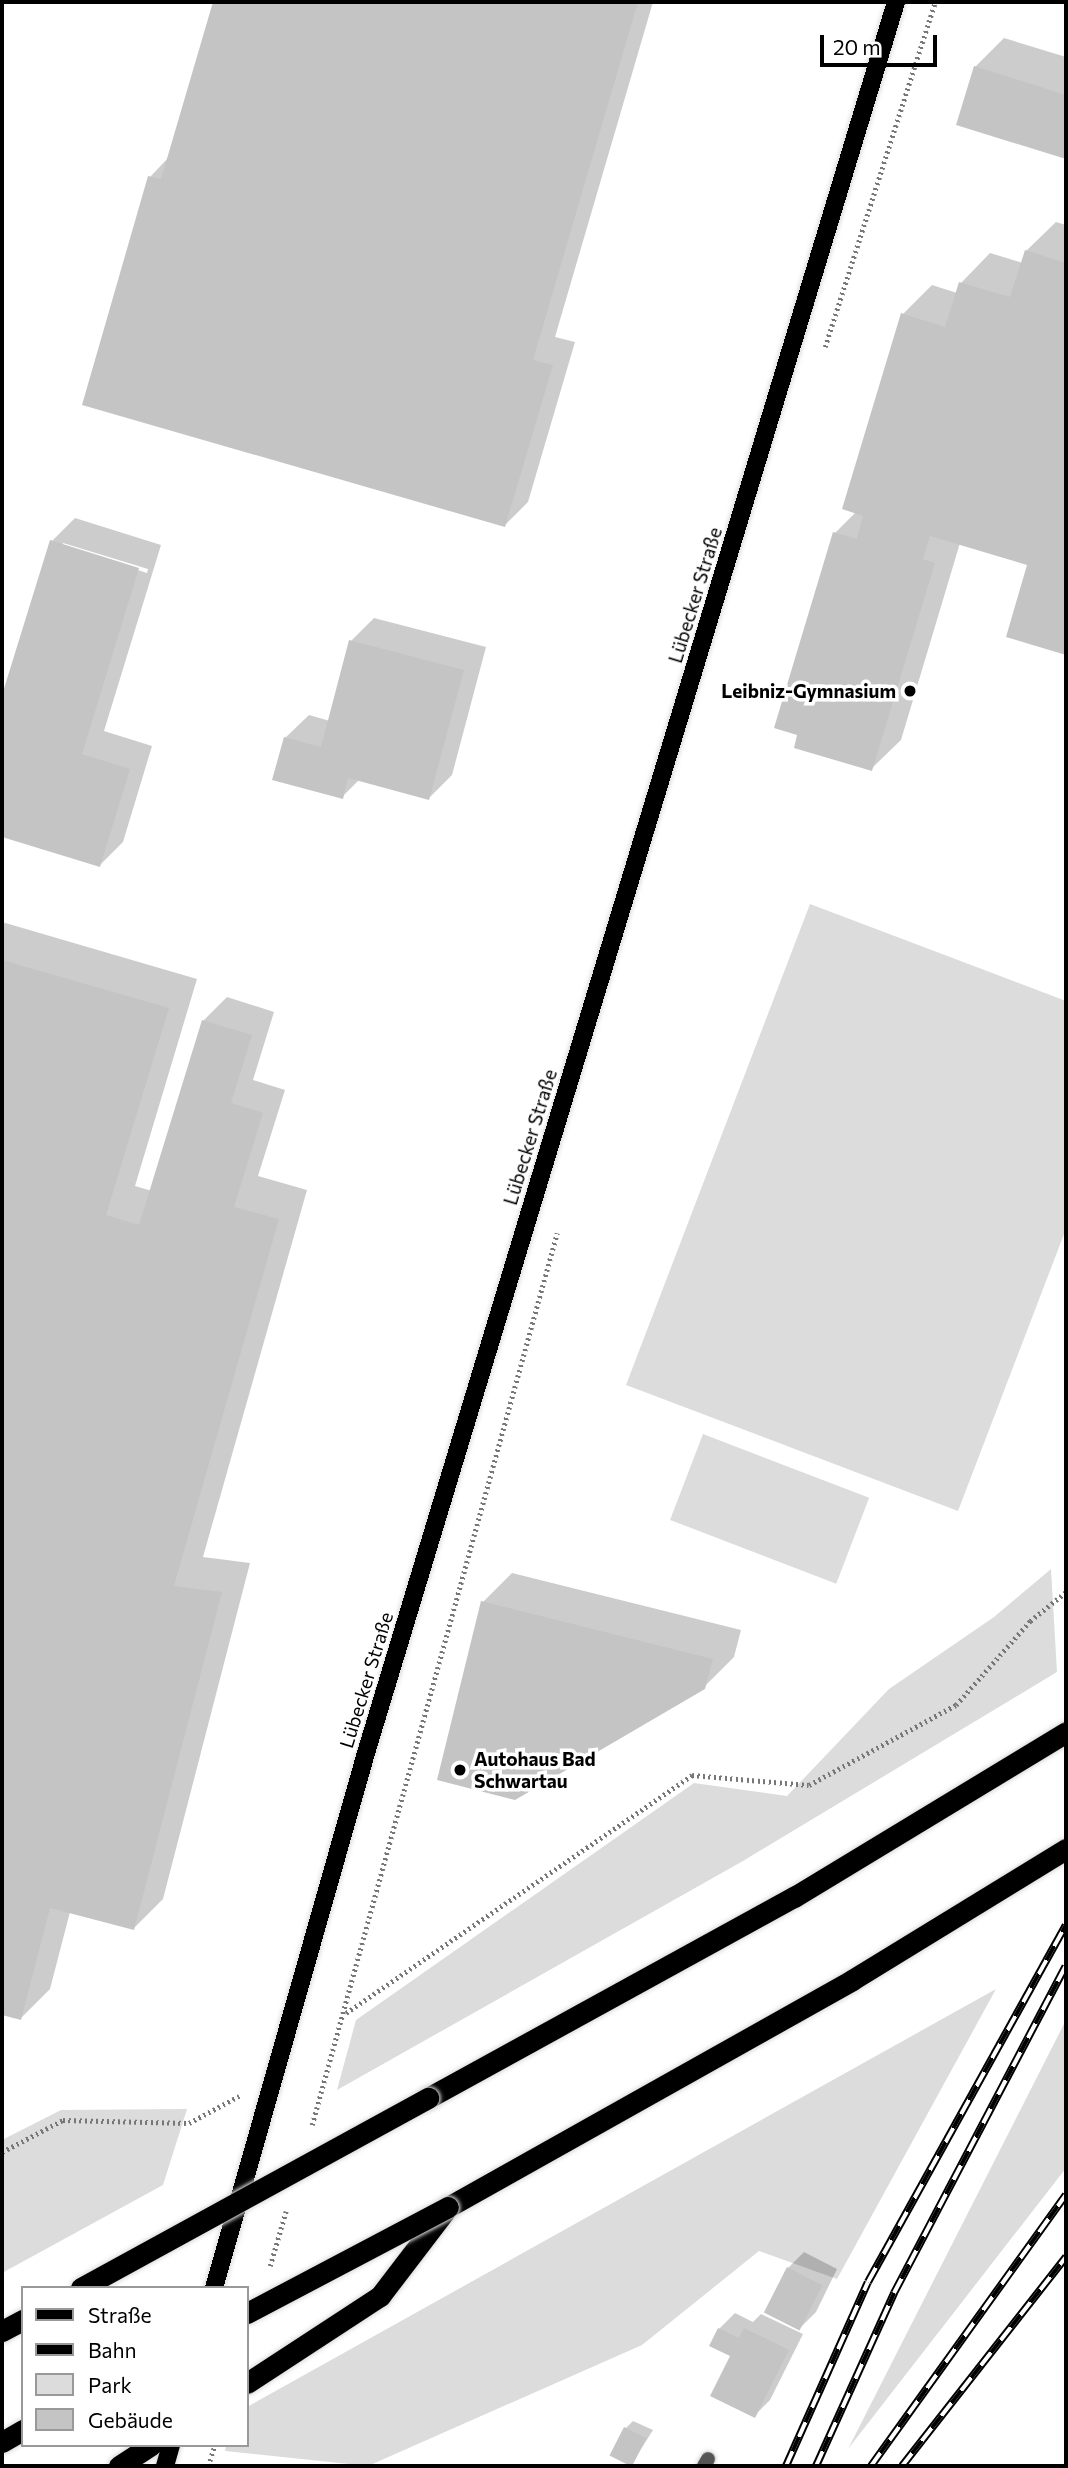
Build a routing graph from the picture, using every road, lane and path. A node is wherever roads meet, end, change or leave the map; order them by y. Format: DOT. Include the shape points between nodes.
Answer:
graph roads {
  1 [pos="897,2"];
  2 [pos="469,1559"];
  3 [pos="1066,1592"];
  4 [pos="1066,1732"];
  5 [pos="1066,1849"];
  6 [pos="346,2013"];
  7 [pos="270,2079"];
  8 [pos="311,2131"];
  9 [pos="2,2152"];
  10 [pos="291,2196"];
  11 [pos="448,2207"];
  12 [pos="271,2262"];
  13 [pos="85,2286"];
  14 [pos="215,2286"];
  15 [pos="248,2312"];
  16 [pos="21,2321"];
  17 [pos="2,2331"];
  18 [pos="248,2382"];
  19 [pos="148,2447"];
  20 [pos="170,2447"];
  21 [pos="214,2447"];
  22 [pos="119,2466"];
  23 [pos="165,2466"];
  24 [pos="208,2466"];
  1 -- 7 [label="main road, Lübecker Straße"];
  2 -- 6 [label="path"];
  3 -- 6 [label="path" via="1030,1621 956,1705 808,1785 692,1775"];
  4 -- 13 [label="highway, bridge" via="794,1897"];
  5 -- 11 [label="highway" via="840,1987"];
  6 -- 8 [label="path"];
  7 -- 9 [label="path" via="189,2123 64,2120"];
  7 -- 14 [label="main road, Lübecker Straße"];
  10 -- 12 [label="path"];
  11 -- 15 [label="highway, bridge"];
  11 -- 18 [label="highway" via="380,2296"];
  16 -- 17 [label="highway"];
  19 -- 22 [label="highway"];
  20 -- 23 [label="main road"];
  21 -- 24 [label="path"];
}
